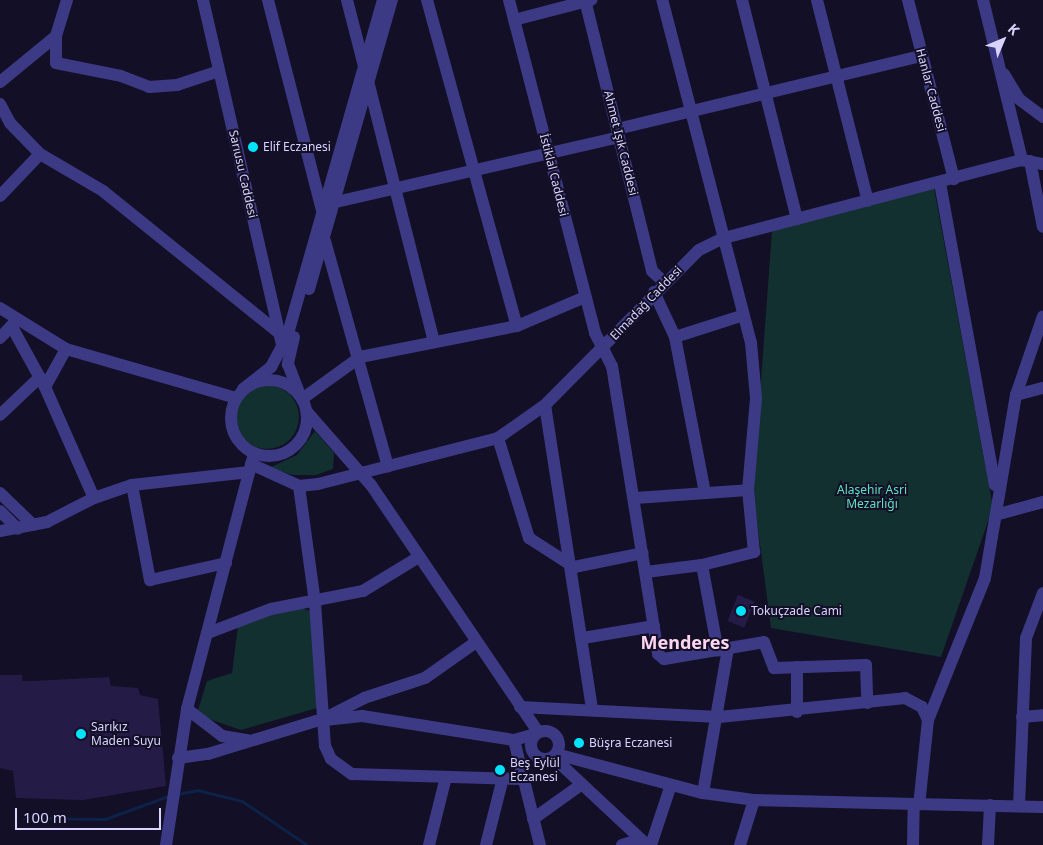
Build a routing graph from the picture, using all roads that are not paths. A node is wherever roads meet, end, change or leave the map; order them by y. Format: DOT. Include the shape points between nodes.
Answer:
graph roads {
  1 [pos="66,0"];
  2 [pos="203,0"];
  3 [pos="268,0"];
  4 [pos="347,0"];
  5 [pos="383,0"];
  6 [pos="392,0"];
  7 [pos="427,0"];
  8 [pos="509,0"];
  9 [pos="662,0"];
  10 [pos="742,0"];
  11 [pos="817,0"];
  12 [pos="908,0"];
  13 [pos="983,0"];
  14 [pos="588,1"];
  15 [pos="514,20"];
  16 [pos="56,36"];
  17 [pos="922,56"];
  18 [pos="998,63"];
  19 [pos="364,66"];
  20 [pos="219,70"];
  21 [pos="837,77"];
  22 [pos="0,82"];
  23 [pos="369,85"];
  24 [pos="766,95"];
  25 [pos="0,104"];
  26 [pos="691,113"];
  27 [pos="1043,117"];
  28 [pos="618,133"];
  29 [pos="548,152"];
  30 [pos="40,154"];
  31 [pos="1026,160"];
  32 [pos="1043,164"];
  33 [pos="474,169"];
  34 [pos="954,179"];
  35 [pos="940,183"];
  36 [pos="395,190"];
  37 [pos="0,196"];
  38 [pos="868,201"];
  39 [pos="336,202"];
  40 [pos="322,213"];
  41 [pos="797,219"];
  42 [pos="1043,227"];
  43 [pos="724,238"];
  44 [pos="325,241"];
  45 [pos="664,282"];
  46 [pos="654,292"];
  47 [pos="585,297"];
  48 [pos="0,308"];
  49 [pos="744,315"];
  50 [pos="1043,316"];
  51 [pos="14,324"];
  52 [pos="517,326"];
  53 [pos="279,333"];
  54 [pos="675,337"];
  55 [pos="0,338"];
  56 [pos="434,342"];
  57 [pos="66,348"];
  58 [pos="283,348"];
  59 [pos="602,350"];
  60 [pos="360,357"];
  61 [pos="288,364"];
  62 [pos="43,382"];
  63 [pos="1043,388"];
  64 [pos="240,393"];
  65 [pos="1016,395"];
  66 [pos="301,397"];
  67 [pos="545,405"];
  68 [pos="307,412"];
  69 [pos="0,415"];
  70 [pos="498,438"];
  71 [pos="251,464"];
  72 [pos="388,466"];
  73 [pos="362,473"];
  74 [pos="132,485"];
  75 [pos="299,486"];
  76 [pos="748,490"];
  77 [pos="0,492"];
  78 [pos="996,492"];
  79 [pos="705,493"];
  80 [pos="94,498"];
  81 [pos="635,498"];
  82 [pos="1043,502"];
  83 [pos="0,511"];
  84 [pos="999,514"];
  85 [pos="33,525"];
  86 [pos="18,528"];
  87 [pos="0,531"];
  88 [pos="643,553"];
  89 [pos="419,557"];
  90 [pos="226,563"];
  91 [pos="702,565"];
  92 [pos="574,567"];
  93 [pos="646,572"];
  94 [pos="1043,593"];
  95 [pos="315,600"];
  96 [pos="654,626"];
  97 [pos="208,633"];
  98 [pos="583,638"];
  99 [pos="476,642"];
  100 [pos="723,650"];
  101 [pos="797,667"];
  102 [pos="867,703"];
  103 [pos="520,707"];
  104 [pos="187,709"];
  105 [pos="592,710"];
  106 [pos="797,712"];
  107 [pos="1043,715"];
  108 [pos="719,716"];
  109 [pos="1022,717"];
  110 [pos="323,720"];
  111 [pos="928,720"];
  112 [pos="537,733"];
  113 [pos="558,739"];
  114 [pos="251,740"];
  115 [pos="514,740"];
  116 [pos="534,755"];
  117 [pos="554,755"];
  118 [pos="178,758"];
  119 [pos="587,761"];
  120 [pos="446,777"];
  121 [pos="503,778"];
  122 [pos="521,779"];
  123 [pos="582,784"];
  124 [pos="670,785"];
  125 [pos="703,792"];
  126 [pos="754,800"];
  127 [pos="917,805"];
  128 [pos="990,805"];
  129 [pos="1019,806"];
  130 [pos="1043,807"];
  131 [pos="533,819"];
  132 [pos="168,830"];
  133 [pos="646,843"];
  134 [pos="166,845"];
  135 [pos="173,845"];
  136 [pos="429,845"];
  137 [pos="486,845"];
  138 [pos="540,845"];
  139 [pos="622,845"];
  140 [pos="740,845"];
  141 [pos="913,845"];
  142 [pos="988,845"];
  1 -- 16 [label="street"];
  2 -- 20 [label="street, Sarıusu Caddesi"];
  3 -- 40 [label="street"];
  4 -- 19 [label="street"];
  5 -- 19 [label="street"];
  6 -- 23 [label="street"];
  7 -- 33 [label="street"];
  8 -- 15 [label="street, İstiklal Caddesi"];
  9 -- 26 [label="street"];
  10 -- 24 [label="street"];
  11 -- 21 [label="street"];
  12 -- 17 [label="street, Hanlar Caddesi"];
  13 -- 18 [label="street"];
  14 -- 15 [label="street"];
  14 -- 28 [label="street, Ahmet Işık Caddesi"];
  15 -- 29 [label="street, İstiklal Caddesi"];
  16 -- 20 [label="street" via="56,63 121,76 149,88 177,85"];
  16 -- 22 [label="street"];
  17 -- 21 [label="street"];
  17 -- 34 [label="street, Hanlar Caddesi"];
  18 -- 27 [label="street" via="1019,98"];
  18 -- 31 [label="street"];
  19 -- 40 [label="street"];
  20 -- 53 [label="street, Sarıusu Caddesi"];
  21 -- 24 [label="street"];
  21 -- 38 [label="street"];
  23 -- 36 [label="street"];
  23 -- 39 [label="street"];
  24 -- 26 [label="street"];
  24 -- 41 [label="street"];
  25 -- 30 [label="street" via="10,123"];
  26 -- 28 [label="street"];
  26 -- 43 [label="street"];
  28 -- 29 [label="street"];
  28 -- 45 [label="street, Ahmet Işık Caddesi" via="652,271"];
  29 -- 33 [label="street"];
  29 -- 47 [label="street, İstiklal Caddesi"];
  30 -- 37 [label="street"];
  30 -- 53 [label="street" via="102,191"];
  31 -- 32 [label="street, Elmadağ Caddesi"];
  31 -- 34 [label="street, Elmadağ Caddesi"];
  31 -- 42 [label="street"];
  33 -- 36 [label="street"];
  33 -- 52 [label="street"];
  34 -- 35 [label="street, Elmadağ Caddesi"];
  35 -- 38 [label="street, Elmadağ Caddesi"];
  35 -- 78 [label="street"];
  36 -- 39 [label="street"];
  36 -- 56 [label="street"];
  38 -- 41 [label="street, Elmadağ Caddesi"];
  39 -- 44 [label="street"];
  40 -- 58 [label="street"];
  41 -- 43 [label="street, Elmadağ Caddesi"];
  43 -- 45 [label="street, Elmadağ Caddesi" via="699,250"];
  43 -- 49 [label="street"];
  44 -- 60 [label="street"];
  44 -- 61 [label="street"];
  45 -- 46 [label="street, Elmadağ Caddesi"];
  46 -- 54 [label="street"];
  46 -- 59 [label="street, Elmadağ Caddesi"];
  47 -- 52 [label="street"];
  47 -- 59 [label="street, İstiklal Caddesi"];
  48 -- 51 [label="street"];
  49 -- 54 [label="street"];
  49 -- 76 [label="street" via="754,358 756,398"];
  50 -- 65 [label="street"];
  51 -- 55 [label="street"];
  51 -- 57 [label="street"];
  51 -- 62 [label="street"];
  52 -- 56 [label="street"];
  53 -- 58 [label="street, Sarıusu Caddesi"];
  54 -- 79 [label="street"];
  56 -- 60 [label="street"];
  57 -- 62 [label="street"];
  57 -- 64 [label="street"];
  58 -- 61 [label="street, Sarıusu Caddesi"];
  58 -- 64 [label="street" via="271,367"];
  59 -- 67 [label="street, Elmadağ Caddesi"];
  59 -- 81 [label="street, İstiklal Caddesi" via="612,366"];
  60 -- 66 [label="street"];
  60 -- 72 [label="street"];
  61 -- 66 [label="street, Sarıusu Caddesi"];
  62 -- 69 [label="street"];
  62 -- 80 [label="street"];
  63 -- 65 [label="street"];
  64 -- 66 [label="street" via="273,380"];
  64 -- 71 [label="street" via="231,410 232,430"];
  65 -- 78 [label="street"];
  66 -- 68 [label="street"];
  67 -- 70 [label="street, Elmadağ Caddesi"];
  67 -- 92 [label="street"];
  68 -- 71 [label="street" via="304,435 292,449"];
  68 -- 73 [label="street"];
  70 -- 72 [label="street, Elmadağ Caddesi"];
  70 -- 92 [label="street" via="528,538"];
  71 -- 74 [label="street"];
  71 -- 75 [label="street"];
  71 -- 90 [label="street"];
  72 -- 73 [label="street, Elmadağ Caddesi"];
  73 -- 75 [label="street, Elmadağ Caddesi"];
  73 -- 89 [label="street"];
  74 -- 80 [label="street"];
  74 -- 90 [label="street" via="150,580"];
  75 -- 95 [label="street"];
  76 -- 79 [label="street"];
  76 -- 91 [label="street" via="754,552"];
  77 -- 85 [label="street"];
  78 -- 84 [label="street"];
  79 -- 81 [label="street"];
  80 -- 85 [label="street"];
  81 -- 88 [label="street, İstiklal Caddesi"];
  82 -- 84 [label="street"];
  83 -- 86 [label="street"];
  84 -- 111 [label="street" via="985,578"];
  85 -- 86 [label="street"];
  86 -- 87 [label="street"];
  88 -- 92 [label="street"];
  88 -- 93 [label="street, İstiklal Caddesi"];
  89 -- 95 [label="street" via="363,591"];
  89 -- 99 [label="street"];
  90 -- 97 [label="street"];
  91 -- 93 [label="street"];
  91 -- 100 [label="street"];
  92 -- 98 [label="street"];
  93 -- 96 [label="street, İstiklal Caddesi"];
  94 -- 109 [label="street" via="1026,638"];
  95 -- 97 [label="street" via="271,609"];
  95 -- 110 [label="street"];
  96 -- 98 [label="street"];
  96 -- 100 [label="street, İstiklal Caddesi" via="658,654 664,659"];
  97 -- 104 [label="street"];
  98 -- 105 [label="street"];
  99 -- 103 [label="street"];
  99 -- 110 [label="street" via="426,678 364,698"];
  100 -- 101 [label="street, İstiklal Caddesi" via="764,642 774,668"];
  100 -- 108 [label="street"];
  101 -- 102 [label="street" via="866,665"];
  101 -- 106 [label="street"];
  102 -- 106 [label="street"];
  102 -- 111 [label="street" via="906,698 922,707"];
  103 -- 105 [label="street"];
  103 -- 112 [label="street"];
  104 -- 114 [label="street" via="222,736"];
  104 -- 118 [label="street"];
  105 -- 108 [label="street"];
  106 -- 108 [label="street"];
  107 -- 109 [label="street"];
  108 -- 125 [label="street"];
  109 -- 129 [label="street"];
  110 -- 114 [label="street"];
  110 -- 115 [label="street" via="362,716 402,720"];
  110 -- 120 [label="street" via="325,746 338,769 352,774"];
  111 -- 127 [label="street"];
  112 -- 113 [label="street" via="552,732"];
  112 -- 115 [label="street"];
  112 -- 116 [label="street" via="530,742"];
  113 -- 117 [label="street"];
  113 -- 119 [label="street"];
  114 -- 118 [label="street"];
  115 -- 116 [label="street"];
  115 -- 122 [label="street"];
  116 -- 117 [label="street"];
  117 -- 119 [label="street"];
  117 -- 123 [label="street"];
  118 -- 132 [label="street" via="169,803"];
  119 -- 124 [label="street"];
  120 -- 121 [label="street"];
  120 -- 136 [label="street"];
  121 -- 122 [label="street"];
  121 -- 137 [label="street"];
  122 -- 131 [label="street"];
  123 -- 131 [label="street"];
  123 -- 133 [label="street"];
  124 -- 125 [label="street"];
  124 -- 133 [label="street"];
  125 -- 126 [label="street"];
  126 -- 127 [label="street"];
  126 -- 140 [label="street"];
  127 -- 128 [label="street"];
  127 -- 141 [label="street"];
  128 -- 129 [label="street"];
  128 -- 142 [label="street"];
  129 -- 130 [label="street"];
  131 -- 138 [label="street"];
  132 -- 134 [label="street"];
  132 -- 135 [label="street"];
  133 -- 139 [label="street"];
}
